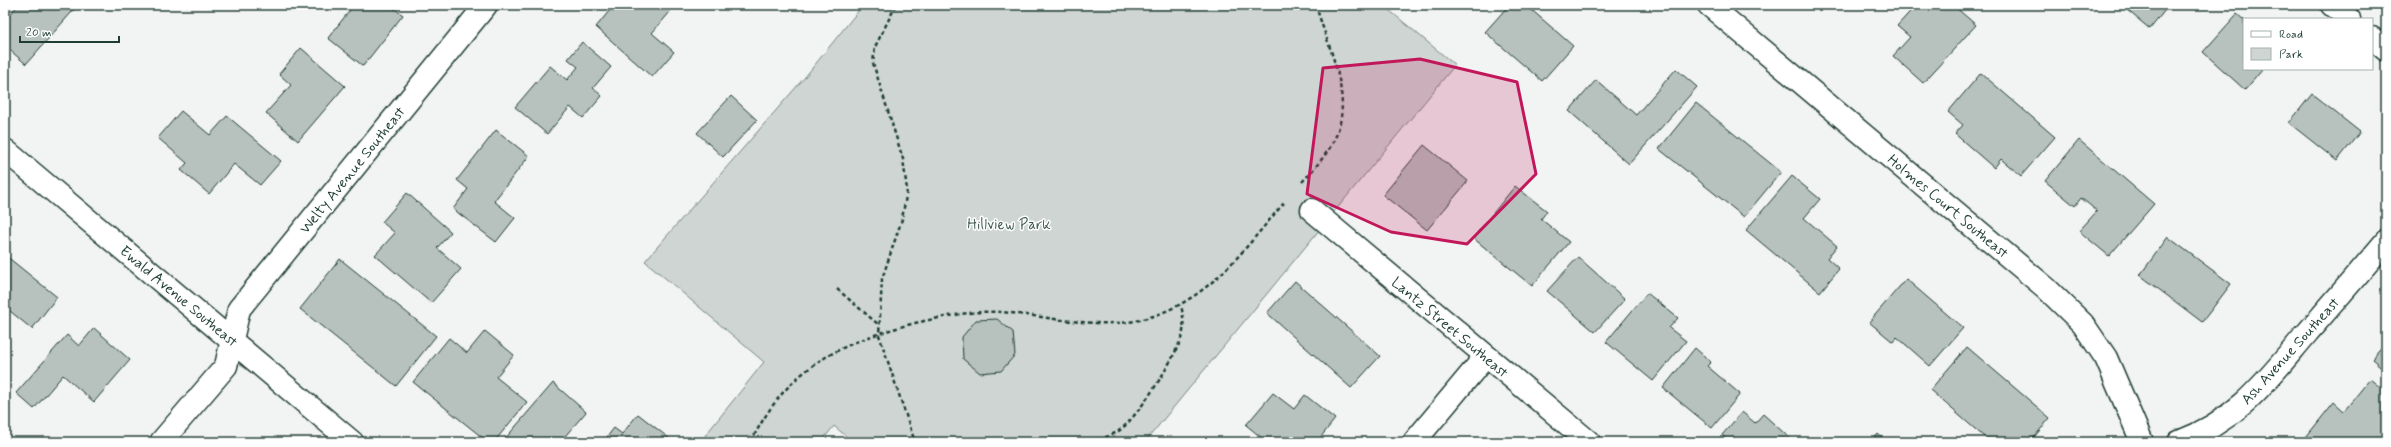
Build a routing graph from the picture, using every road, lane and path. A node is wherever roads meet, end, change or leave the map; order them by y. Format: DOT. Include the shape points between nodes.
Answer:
graph roads {
  1 [pos="486,5"];
  2 [pos="896,5"];
  3 [pos="1316,5"];
  4 [pos="1709,5"];
  5 [pos="2332,5"];
  6 [pos="2348,18"];
  7 [pos="2373,39"];
  8 [pos="2386,50"];
  9 [pos="5,150"];
  10 [pos="1300,185"];
  11 [pos="1286,201"];
  12 [pos="1312,210"];
  13 [pos="2386,241"];
  14 [pos="837,289"];
  15 [pos="1181,305"];
  16 [pos="879,325"];
  17 [pos="879,334"];
  18 [pos="231,340"];
  19 [pos="1485,356"];
  20 [pos="161,442"];
  21 [pos="352,442"];
  22 [pos="751,442"];
  23 [pos="915,442"];
  24 [pos="1092,442"];
  25 [pos="1414,442"];
  26 [pos="1589,442"];
  27 [pos="2142,442"];
  28 [pos="2179,442"];
  1 -- 18 [label="street, Welty Avenue Southeast" via="239,309"];
  2 -- 16 [label="path" via="875,47 873,63 903,159 907,190 902,219 882,279"];
  3 -- 10 [label="path" via="1336,67 1342,97 1342,113 1333,143"];
  4 -- 27 [label="street, Holmes Court Southeast" via="2046,288 2083,324 2106,358"];
  5 -- 6 [label="street"];
  7 -- 8 [label="street"];
  9 -- 18 [label="street, Ewald Avenue Southeast"];
  11 -- 15 [label="path" via="1217,280"];
  12 -- 19 [label="street, Lantz Street Southeast"];
  13 -- 28 [label="street, Ash Avenue Southeast" via="2256,394 2204,433"];
  14 -- 16 [label="path"];
  15 -- 17 [label="path" via="1145,319 1115,322 1076,321 1001,312 965,314 926,321"];
  15 -- 24 [label="path" via="1184,319 1183,334 1142,406 1121,430"];
  16 -- 17 [label="path"];
  17 -- 22 [label="path" via="858,340 810,366 775,400"];
  17 -- 23 [label="path"];
  18 -- 20 [label="street, Welty Avenue Southeast" via="226,366"];
  18 -- 21 [label="street, Ewald Avenue Southeast"];
  19 -- 25 [label="street"];
  19 -- 26 [label="street, Lantz Street Southeast"];
}
